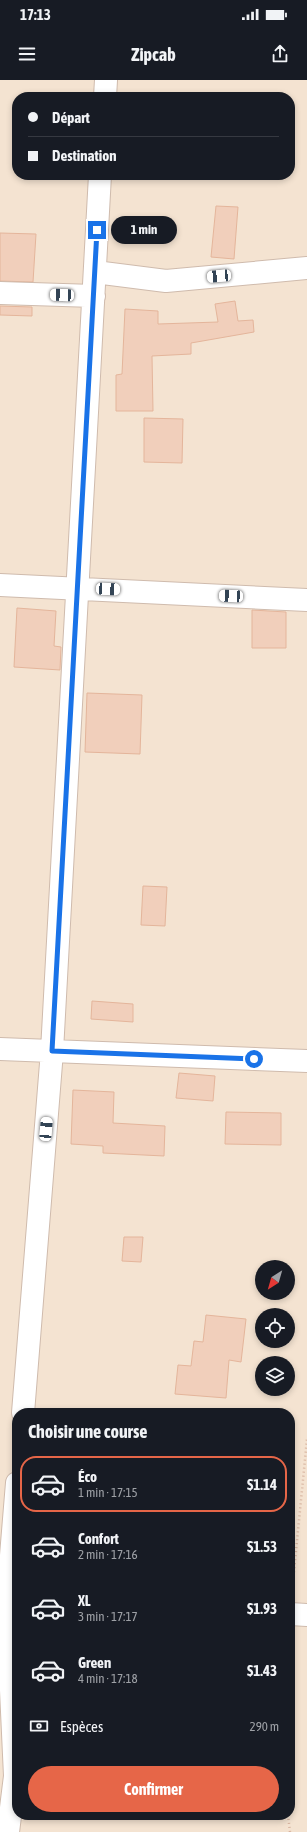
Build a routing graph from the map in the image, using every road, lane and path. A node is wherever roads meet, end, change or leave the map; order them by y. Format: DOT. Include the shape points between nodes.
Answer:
graph roads {
  1 [pos="106,80"];
  2 [pos="105,92"];
  3 [pos="100,180"];
  4 [pos="307,268"];
  5 [pos="95,272"];
  6 [pos="0,293"];
  7 [pos="94,296"];
  8 [pos="0,585"];
  9 [pos="78,588"];
  10 [pos="307,600"];
  11 [pos="0,1049"];
  12 [pos="52,1051"];
  13 [pos="307,1061"];
  14 [pos="23,1408"];
  15 [pos="307,1439"];
  16 [pos="12,1550"];
  17 [pos="295,1563"];
  18 [pos="8,1604"];
  19 [pos="295,1607"];
  20 [pos="307,1615"];
  21 [pos="12,1702"];
  22 [pos="12,1800"];
  23 [pos="289,1820"];
  24 [pos="8,1832"];
  25 [pos="290,1832"];
  1 -- 2 [label="street"];
  3 -- 5 [label="street"];
  4 -- 5 [label="street" via="166,281"];
  5 -- 7 [label="street"];
  6 -- 7 [label="street"];
  7 -- 9 [label="street"];
  8 -- 9 [label="street"];
  9 -- 10 [label="street"];
  9 -- 12 [label="street"];
  11 -- 12 [label="street"];
  12 -- 13 [label="street"];
  12 -- 14 [label="street"];
  15 -- 17 [label="path"];
  16 -- 18 [label="street"];
  18 -- 21 [label="street"];
  19 -- 20 [label="street"];
  22 -- 24 [label="street"];
  23 -- 25 [label="path"];
}
